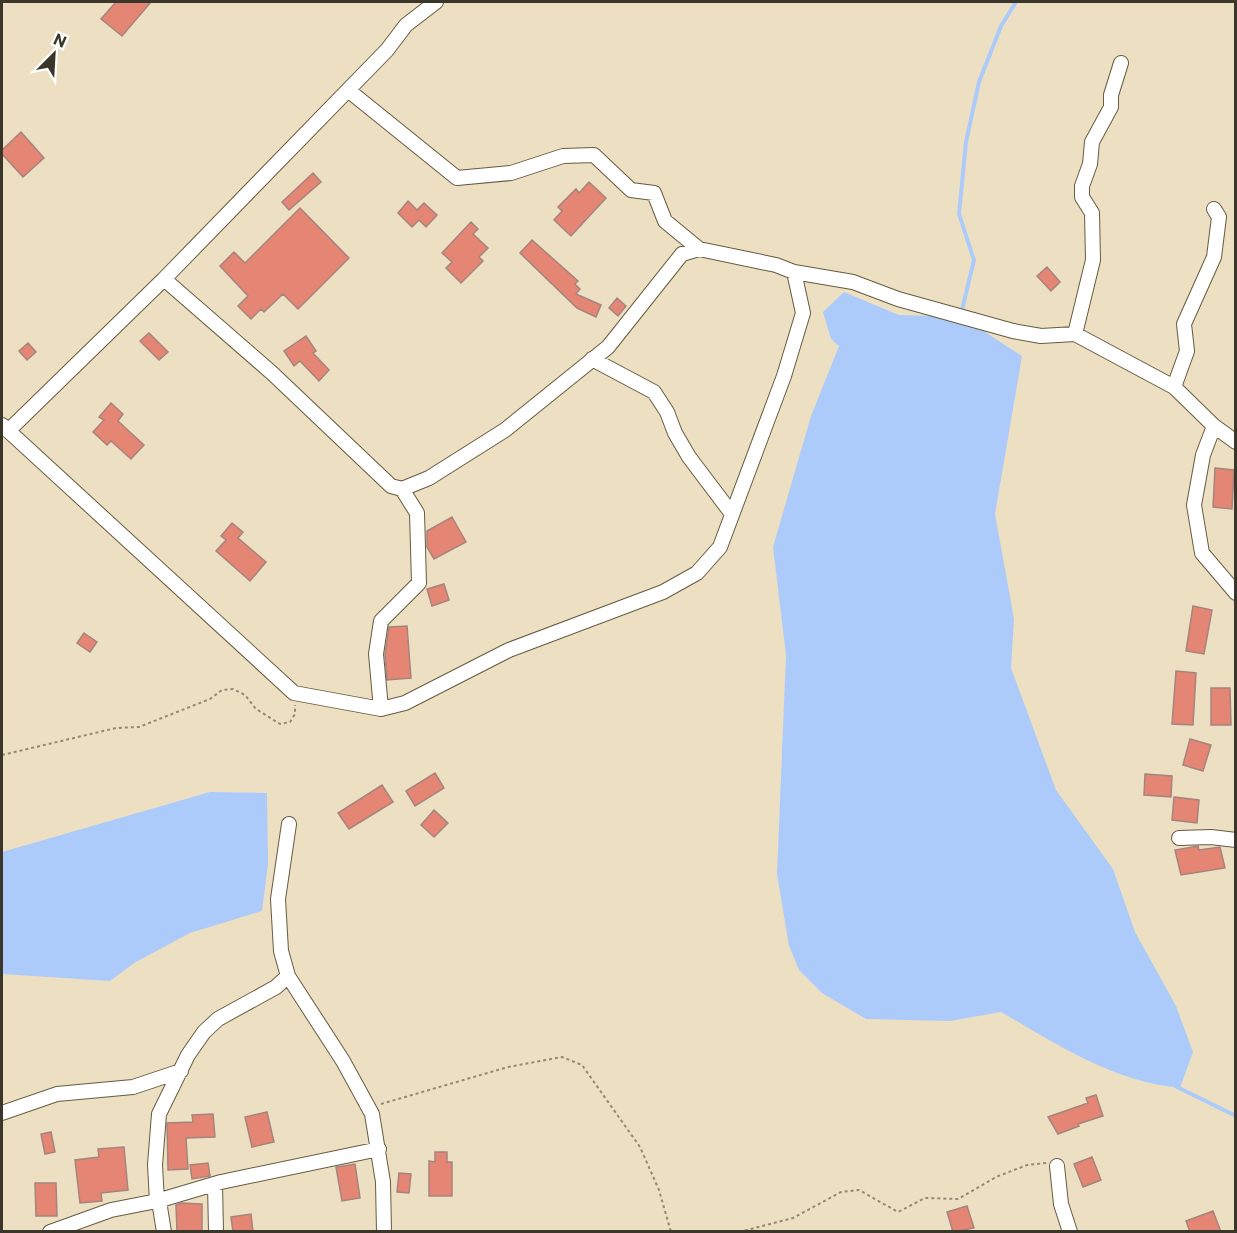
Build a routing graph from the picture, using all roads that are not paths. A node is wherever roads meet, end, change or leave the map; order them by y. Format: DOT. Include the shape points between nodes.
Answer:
graph roads {
  1 [pos="436,2"];
  2 [pos="1121,63"];
  3 [pos="348,90"];
  4 [pos="1214,209"];
  5 [pos="699,249"];
  6 [pos="794,272"];
  7 [pos="164,279"];
  8 [pos="1075,334"];
  9 [pos="592,360"];
  10 [pos="1174,387"];
  11 [pos="1236,424"];
  12 [pos="5,428"];
  13 [pos="1225,434"];
  14 [pos="402,489"];
  15 [pos="732,514"];
  16 [pos="1236,593"];
  17 [pos="381,709"];
  18 [pos="290,824"];
  19 [pos="1179,838"];
  20 [pos="1236,840"];
  21 [pos="288,976"];
  22 [pos="181,1071"];
  23 [pos="2,1113"];
  24 [pos="380,1149"];
  25 [pos="1057,1166"];
  26 [pos="215,1184"];
  27 [pos="158,1201"];
  28 [pos="50,1232"];
  29 [pos="164,1232"];
  30 [pos="216,1232"];
  31 [pos="384,1232"];
  32 [pos="1070,1232"];
  1 -- 3 [label="street" via="406,25"];
  2 -- 8 [label="street" via="1111,107 1092,142 1082,186 1082,197 1092,213 1093,260"];
  3 -- 5 [label="street" via="457,178 511,173 563,156 594,155 631,190 654,193 664,221"];
  3 -- 7 [label="street"];
  4 -- 10 [label="street" via="1219,217 1214,257 1184,324 1187,351"];
  5 -- 6 [label="street"];
  5 -- 9 [label="street" via="682,254 608,347"];
  6 -- 8 [label="street" via="853,282 898,299 1041,336"];
  6 -- 15 [label="street" via="803,313"];
  7 -- 12 [label="street"];
  7 -- 14 [label="street" via="272,373 391,486"];
  8 -- 10 [label="street"];
  9 -- 14 [label="street" via="505,430 429,478"];
  9 -- 15 [label="street" via="654,392 689,457"];
  10 -- 13 [label="street"];
  11 -- 13 [label="street"];
  12 -- 17 [label="street" via="294,693"];
  13 -- 16 [label="street" via="1203,455 1194,505 1202,554"];
  14 -- 17 [label="street" via="417,513 419,583 381,621 376,654"];
  15 -- 17 [label="street" via="720,547 697,573 663,592 509,650 405,703"];
  18 -- 21 [label="street" via="278,899 281,951"];
  19 -- 20 [label="street"];
  21 -- 22 [label="street" via="218,1019 195,1043"];
  21 -- 24 [label="street" via="369,1107"];
  22 -- 23 [label="street" via="133,1087 57,1095"];
  22 -- 27 [label="street" via="159,1114 155,1166"];
  24 -- 26 [label="street"];
  24 -- 31 [label="street"];
  25 -- 32 [label="street" via="1061,1204"];
  26 -- 27 [label="street"];
  26 -- 30 [label="street"];
  27 -- 28 [label="street" via="111,1209"];
  27 -- 29 [label="street"];
}
